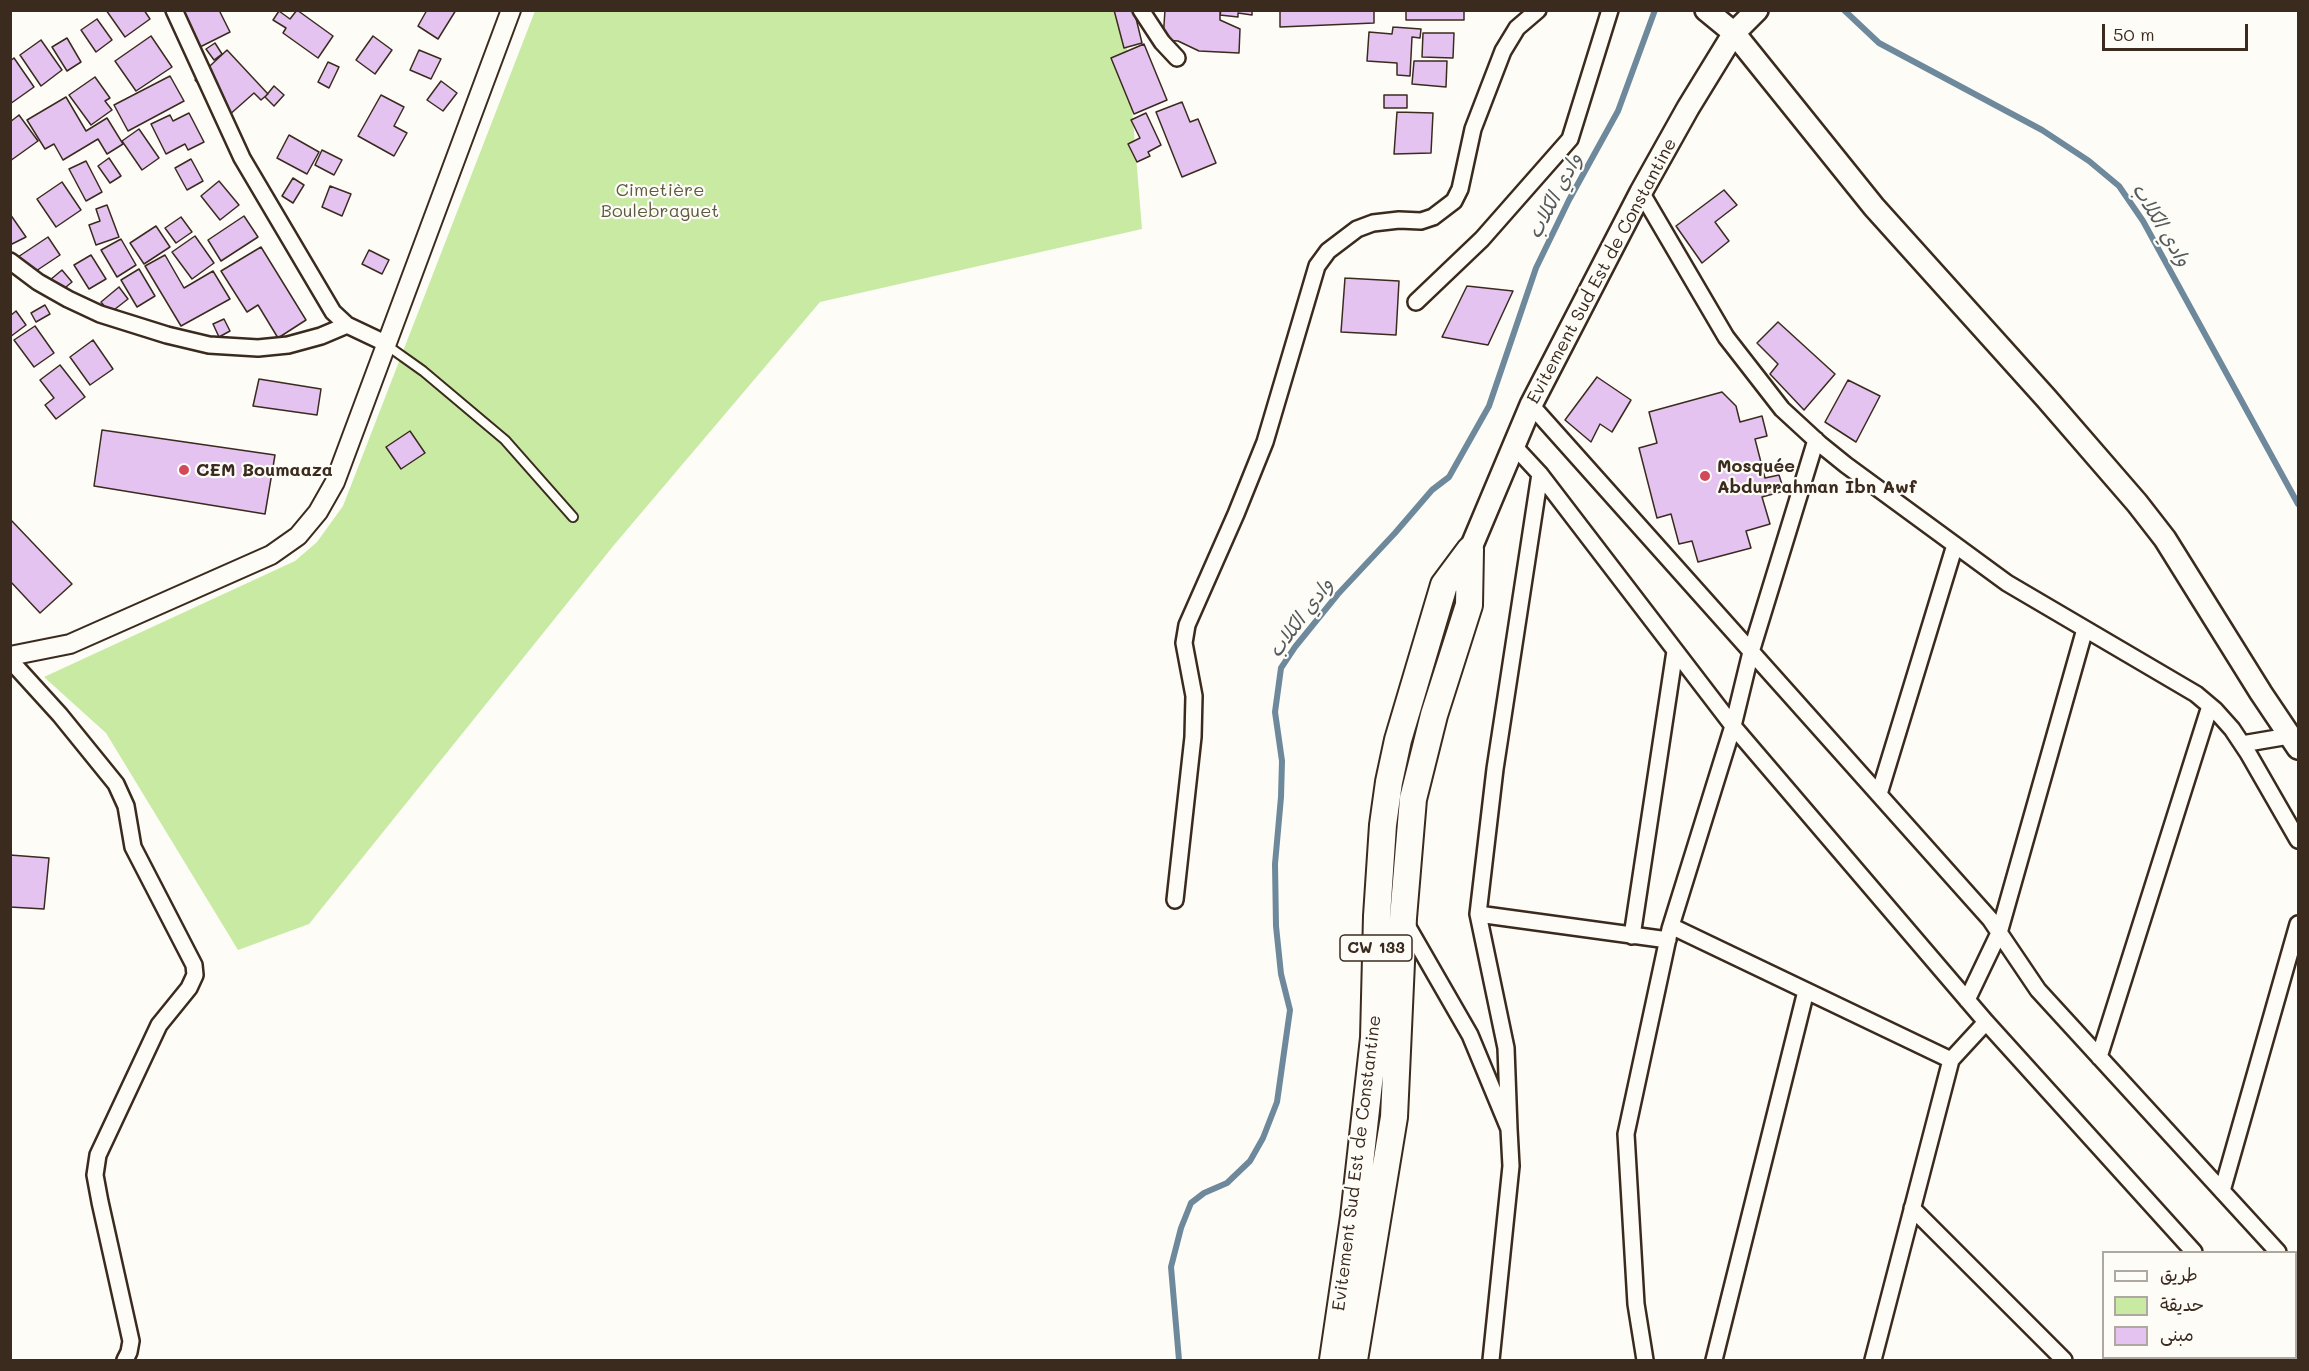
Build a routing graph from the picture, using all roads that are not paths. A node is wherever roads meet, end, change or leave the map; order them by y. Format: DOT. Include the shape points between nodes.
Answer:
graph roads {
  1 [pos="174,10"];
  2 [pos="511,10"];
  3 [pos="1141,10"];
  4 [pos="1538,10"];
  5 [pos="1610,10"];
  6 [pos="1706,10"];
  7 [pos="1756,10"];
  8 [pos="1734,33"];
  9 [pos="1178,58"];
  10 [pos="1641,192"];
  11 [pos="10,261"];
  12 [pos="1416,302"];
  13 [pos="347,326"];
  14 [pos="385,344"];
  15 [pos="1531,405"];
  16 [pos="1816,440"];
  17 [pos="1514,446"];
  18 [pos="1540,474"];
  19 [pos="573,517"];
  20 [pos="1954,545"];
  21 [pos="1470,550"];
  22 [pos="2085,629"];
  23 [pos="1675,651"];
  24 [pos="1751,652"];
  25 [pos="10,656"];
  26 [pos="10,660"];
  27 [pos="2210,706"];
  28 [pos="1733,726"];
  29 [pos="2294,742"];
  30 [pos="2242,744"];
  31 [pos="1879,795"];
  32 [pos="2298,840"];
  33 [pos="1175,900"];
  34 [pos="1478,914"];
  35 [pos="1377,916"];
  36 [pos="1403,918"];
  37 [pos="2298,924"];
  38 [pos="1669,933"];
  39 [pos="1999,933"];
  40 [pos="1632,936"];
  41 [pos="1806,991"];
  42 [pos="1967,1000"];
  43 [pos="1986,1022"];
  44 [pos="2099,1057"];
  45 [pos="1951,1060"];
  46 [pos="1509,1129"];
  47 [pos="2222,1191"];
  48 [pos="1912,1208"];
  49 [pos="2193,1251"];
  50 [pos="2277,1251"];
  51 [pos="125,1360"];
  52 [pos="1333,1360"];
  53 [pos="1354,1360"];
  54 [pos="1491,1360"];
  55 [pos="1645,1360"];
  56 [pos="1714,1360"];
  57 [pos="1873,1360"];
  58 [pos="2064,1360"];
  1 -- 13 [label="street" via="242,158 333,312"];
  2 -- 14 [label="street"];
  3 -- 9 [label="street"];
  4 -- 33 [label="street" via="1517,28 1503,51 1473,129 1454,201 1433,218 1373,223 1357,229 1328,251 1317,266 1265,442 1187,625 1184,643 1194,696 1193,737"];
  5 -- 12 [label="street" via="1570,139 1482,239"];
  6 -- 8 [label="main road"];
  7 -- 8 [label="main road, CW 133"];
  8 -- 10 [label="main road, Evitement Sud Est de Constantine / CW 133"];
  8 -- 29 [label="main road" via="1874,207 2137,503 2188,574"];
  10 -- 15 [label="main road, Evitement Sud Est de Constantine / CW 133"];
  10 -- 16 [label="street" via="1725,337 1782,409"];
  11 -- 13 [label="street" via="48,287 100,314 209,345 288,345"];
  13 -- 14 [label="street"];
  14 -- 19 [label="lane" via="505,440"];
  14 -- 25 [label="street" via="334,482 318,512 298,536 271,555 70,644"];
  15 -- 17 [label="main road, Evitement Sud Est de Constantine / CW 133"];
  15 -- 24 [label="street"];
  16 -- 20 [label="street"];
  16 -- 24 [label="street"];
  17 -- 18 [label="street"];
  17 -- 21 [label="main road, Evitement Sud Est de Constantine / CW 133"];
  18 -- 23 [label="street"];
  18 -- 34 [label="street" via="1495,769"];
  20 -- 22 [label="street" via="2007,583"];
  20 -- 31 [label="street"];
  21 -- 35 [label="highway, Evitement Sud Est de Constantine / CW 133" via="1444,585 1398,740 1383,825"];
  21 -- 36 [label="highway, Evitement Sud Est de Constantine / CW 133" via="1469,605 1434,715 1413,799"];
  22 -- 27 [label="street"];
  22 -- 39 [label="street"];
  23 -- 28 [label="street"];
  23 -- 40 [label="street"];
  24 -- 28 [label="street"];
  24 -- 31 [label="street"];
  26 -- 51 [label="street" via="116,784 126,806 133,847 194,965 195,975 189,988 159,1025 98,1155 95,1175 131,1341"];
  27 -- 30 [label="street"];
  27 -- 44 [label="street"];
  28 -- 38 [label="street"];
  28 -- 42 [label="street"];
  29 -- 30 [label="street"];
  30 -- 32 [label="street"];
  31 -- 39 [label="street"];
  34 -- 40 [label="street"];
  34 -- 46 [label="street" via="1506,1048"];
  35 -- 36 [label="street"];
  35 -- 52 [label="highway, Evitement Sud Est de Constantine / CW 133" via="1374,1038"];
  36 -- 46 [label="street" via="1470,1035"];
  36 -- 53 [label="highway, Evitement Sud Est de Constantine / CW 133" via="1394,1117"];
  37 -- 47 [label="street"];
  38 -- 40 [label="street"];
  38 -- 41 [label="street"];
  38 -- 55 [label="street" via="1626,1134 1636,1304"];
  39 -- 42 [label="street"];
  39 -- 44 [label="street" via="2038,990"];
  41 -- 45 [label="street"];
  41 -- 56 [label="street"];
  42 -- 43 [label="street"];
  43 -- 45 [label="street"];
  43 -- 49 [label="street"];
  44 -- 47 [label="street"];
  45 -- 48 [label="street"];
  46 -- 54 [label="street" via="1511,1166"];
  47 -- 50 [label="street"];
  48 -- 57 [label="street"];
  48 -- 58 [label="street"];
}
